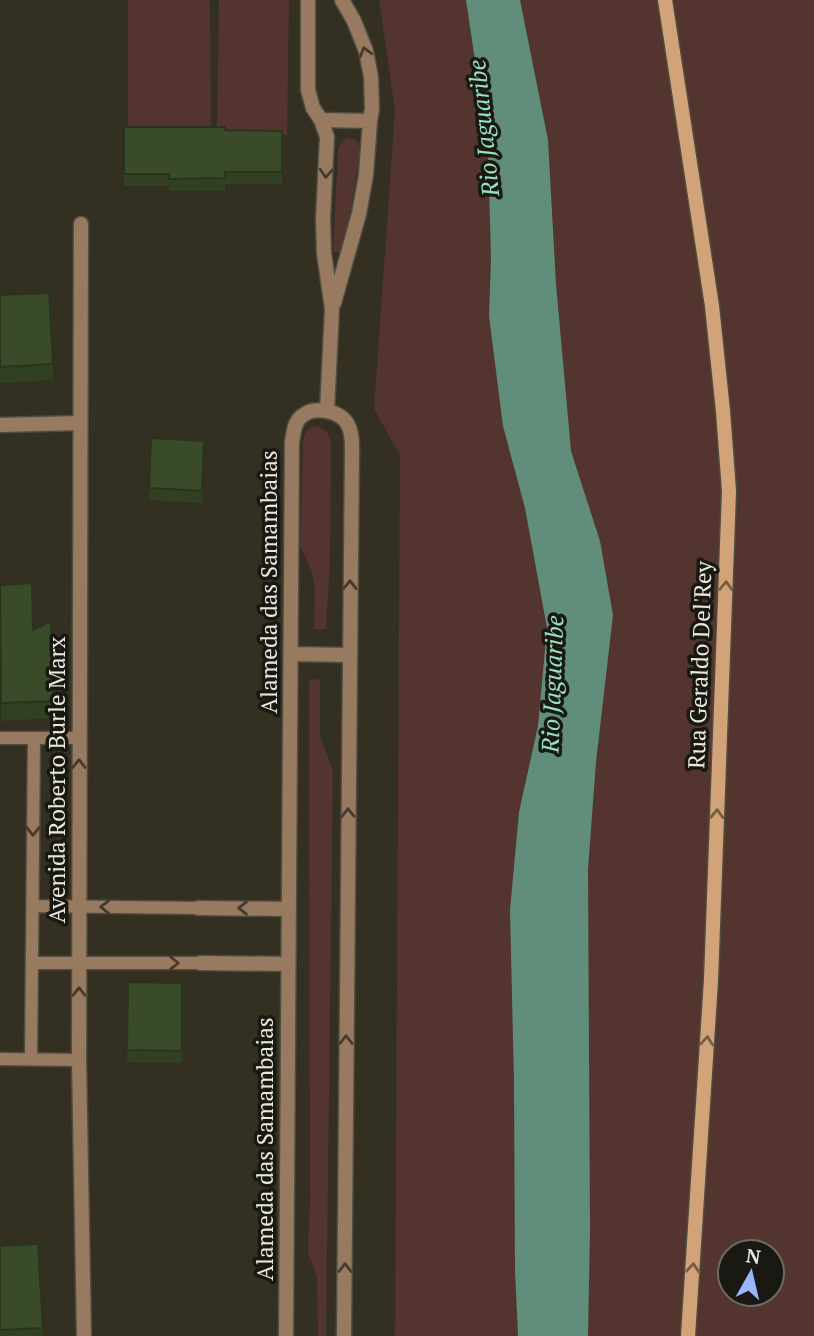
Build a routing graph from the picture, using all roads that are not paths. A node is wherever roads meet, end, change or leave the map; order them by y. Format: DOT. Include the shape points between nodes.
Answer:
graph roads {
  1 [pos="309,0"];
  2 [pos="342,0"];
  3 [pos="664,0"];
  4 [pos="321,120"];
  5 [pos="370,121"];
  6 [pos="81,224"];
  7 [pos="332,309"];
  8 [pos="327,411"];
  9 [pos="80,423"];
  10 [pos="0,425"];
  11 [pos="292,654"];
  12 [pos="349,655"];
  13 [pos="0,738"];
  14 [pos="34,738"];
  15 [pos="79,738"];
  16 [pos="33,906"];
  17 [pos="79,906"];
  18 [pos="198,908"];
  19 [pos="289,909"];
  20 [pos="32,963"];
  21 [pos="79,963"];
  22 [pos="200,963"];
  23 [pos="288,964"];
  24 [pos="0,1059"];
  25 [pos="31,1059"];
  26 [pos="79,1060"];
  27 [pos="84,1336"];
  28 [pos="286,1336"];
  29 [pos="344,1336"];
  30 [pos="688,1336"];
  1 -- 4 [label="street" via="308,89"];
  5 -- 2 [label="street, one-way" via="371,77 366,51"];
  30 -- 3 [label="main road, Rua Geraldo Del'Rey, one-way" via="711,980 729,491 712,306"];
  4 -- 5 [label="street"];
  4 -- 7 [label="street, one-way" via="327,137 323,219"];
  5 -- 7 [label="street" via="359,214"];
  6 -- 9 [label="street, Avenida Roberto Burle Marx"];
  7 -- 8 [label="street"];
  8 -- 11 [label="street, Alameda das Samambaias" via="302,415 294,427"];
  12 -- 8 [label="street, one-way" via="352,437 348,424"];
  9 -- 10 [label="street"];
  9 -- 15 [label="street, Avenida Roberto Burle Marx"];
  11 -- 12 [label="street"];
  11 -- 19 [label="street, Alameda das Samambaias"];
  29 -- 12 [label="street, one-way"];
  13 -- 14 [label="lane"];
  14 -- 15 [label="lane"];
  14 -- 16 [label="lane, one-way"];
  17 -- 15 [label="street, Avenida Roberto Burle Marx, one-way"];
  16 -- 17 [label="lane"];
  16 -- 20 [label="lane"];
  18 -- 17 [label="lane, one-way"];
  17 -- 21 [label="street, Avenida Roberto Burle Marx"];
  19 -- 18 [label="street, one-way"];
  19 -- 23 [label="street, Alameda das Samambaias"];
  20 -- 21 [label="lane"];
  20 -- 25 [label="lane"];
  21 -- 22 [label="lane, one-way"];
  26 -- 21 [label="street, Avenida Roberto Burle Marx, one-way"];
  22 -- 23 [label="street"];
  23 -- 28 [label="street, Alameda das Samambaias"];
  24 -- 25 [label="lane"];
  25 -- 26 [label="lane"];
  26 -- 27 [label="street, Avenida Roberto Burle Marx"];
}
